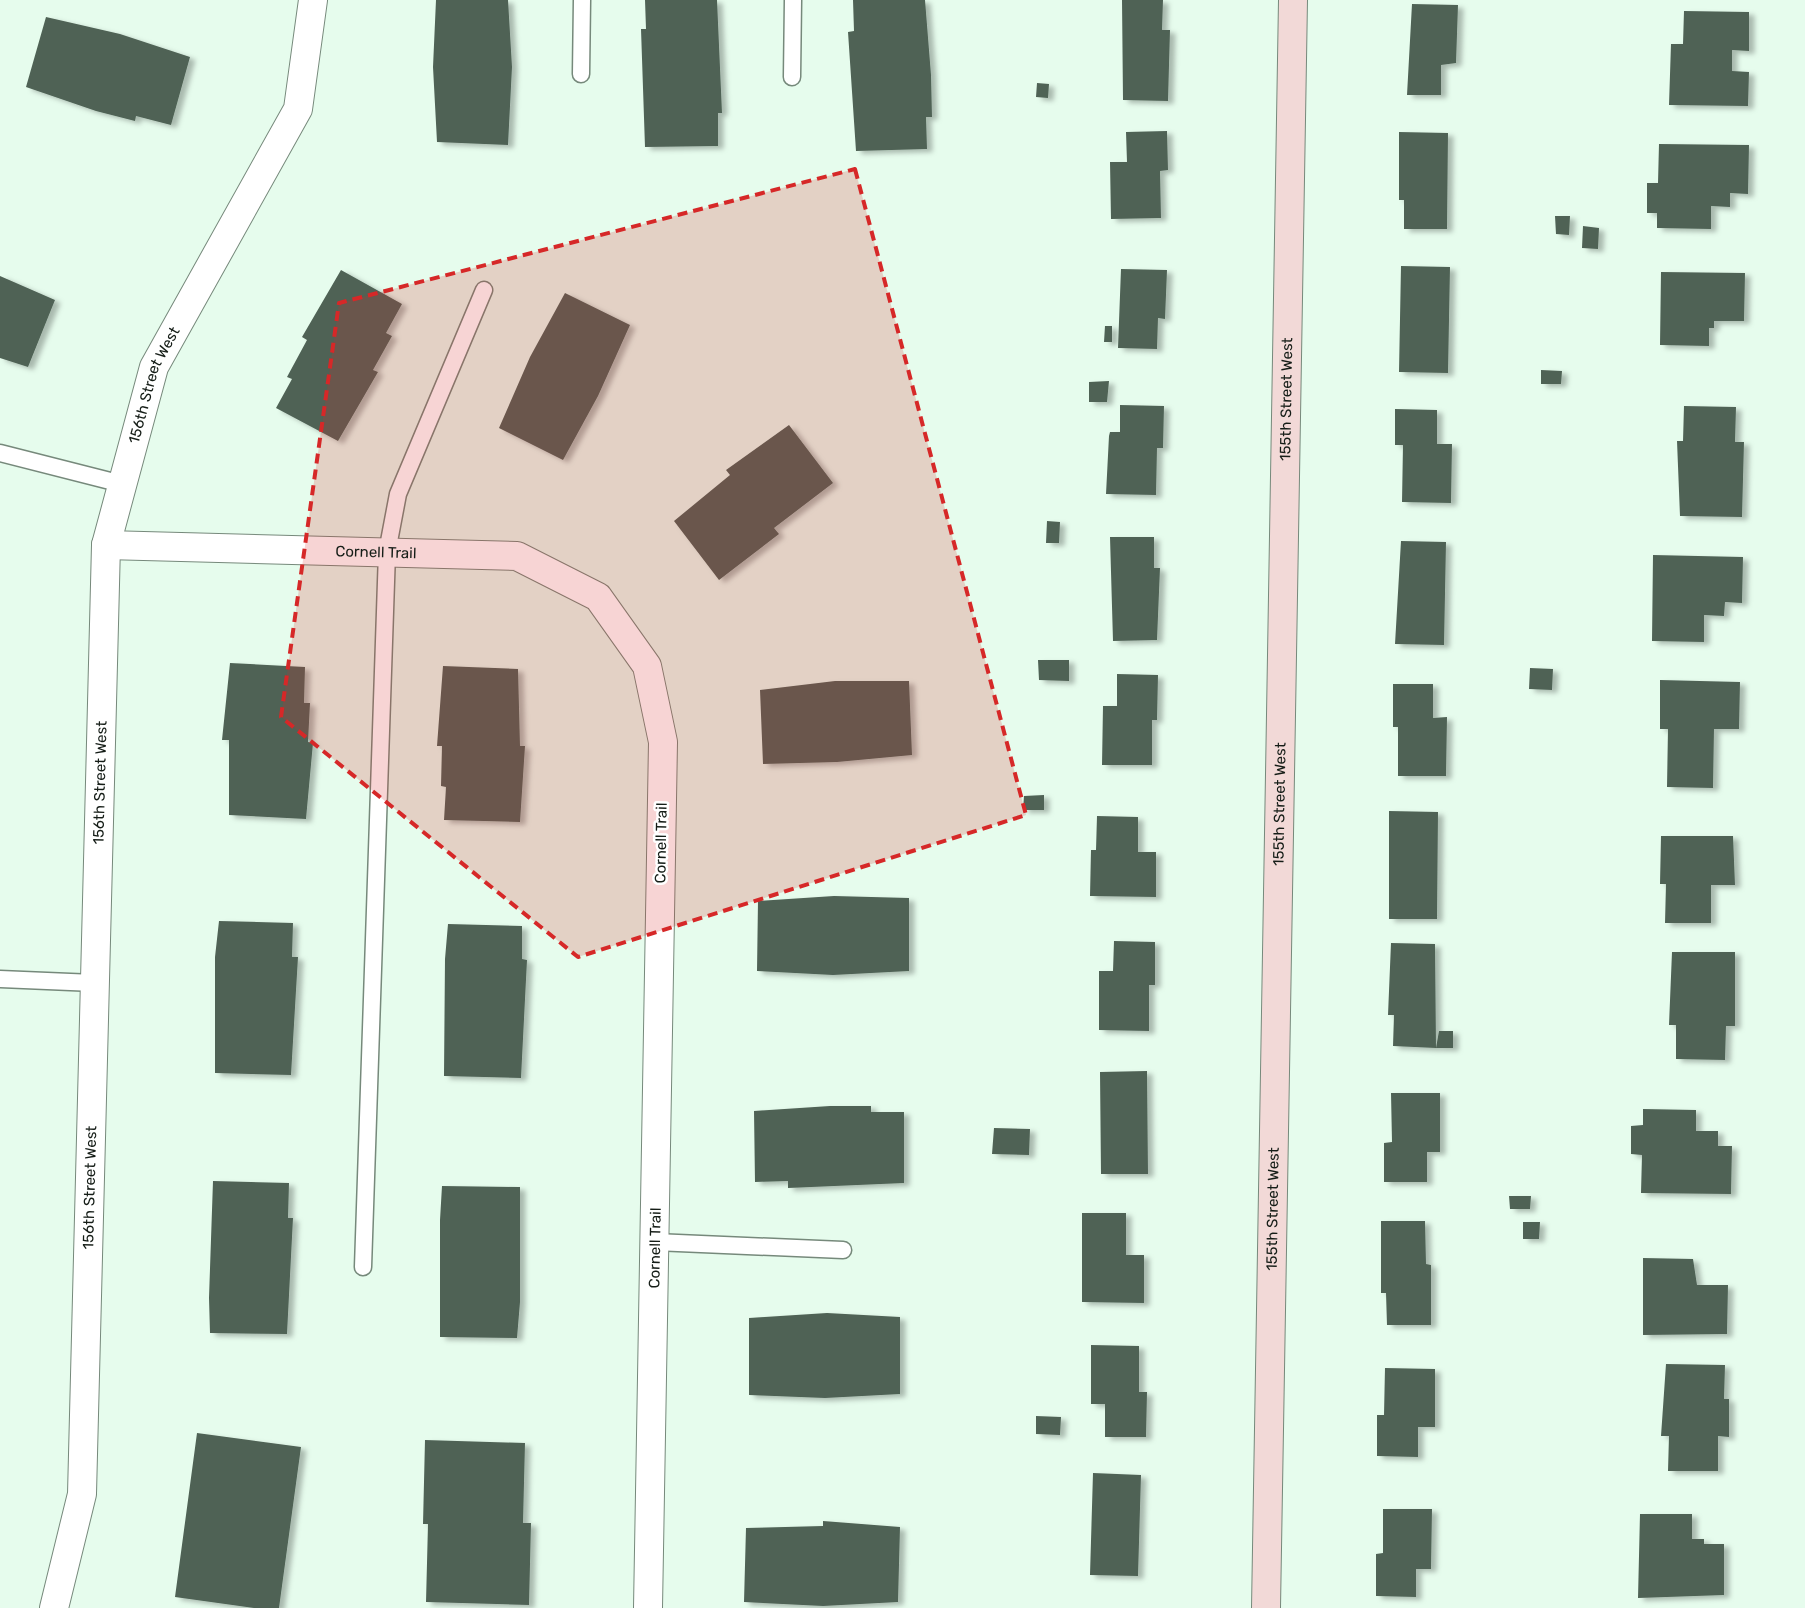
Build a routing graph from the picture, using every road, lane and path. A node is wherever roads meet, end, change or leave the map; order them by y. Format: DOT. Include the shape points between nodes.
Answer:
graph roads {
  1 [pos="313,0"];
  2 [pos="582,0"];
  3 [pos="793,0"];
  4 [pos="1293,0"];
  5 [pos="581,74"];
  6 [pos="792,77"];
  7 [pos="484,290"];
  8 [pos="0,453"];
  9 [pos="122,484"];
  10 [pos="106,545"];
  11 [pos="388,552"];
  12 [pos="0,979"];
  13 [pos="94,982"];
  14 [pos="655,1242"];
  15 [pos="843,1250"];
  16 [pos="363,1267"];
  17 [pos="54,1608"];
  18 [pos="648,1608"];
  19 [pos="1266,1608"];
  1 -- 9 [label="street, 156th Street West" via="298,108 154,367"];
  2 -- 5 [label="lane"];
  3 -- 6 [label="lane"];
  4 -- 19 [label="street, 155th Street West"];
  7 -- 11 [label="lane" via="398,494"];
  8 -- 9 [label="lane"];
  9 -- 10 [label="street, 156th Street West"];
  10 -- 11 [label="street, Cornell Trail"];
  10 -- 13 [label="street, 156th Street West"];
  11 -- 14 [label="street, Cornell Trail" via="518,556 598,597 648,666 663,742"];
  11 -- 16 [label="lane"];
  12 -- 13 [label="lane"];
  13 -- 17 [label="street, 156th Street West" via="82,1494"];
  14 -- 15 [label="lane"];
  14 -- 18 [label="street, Cornell Trail"];
}
